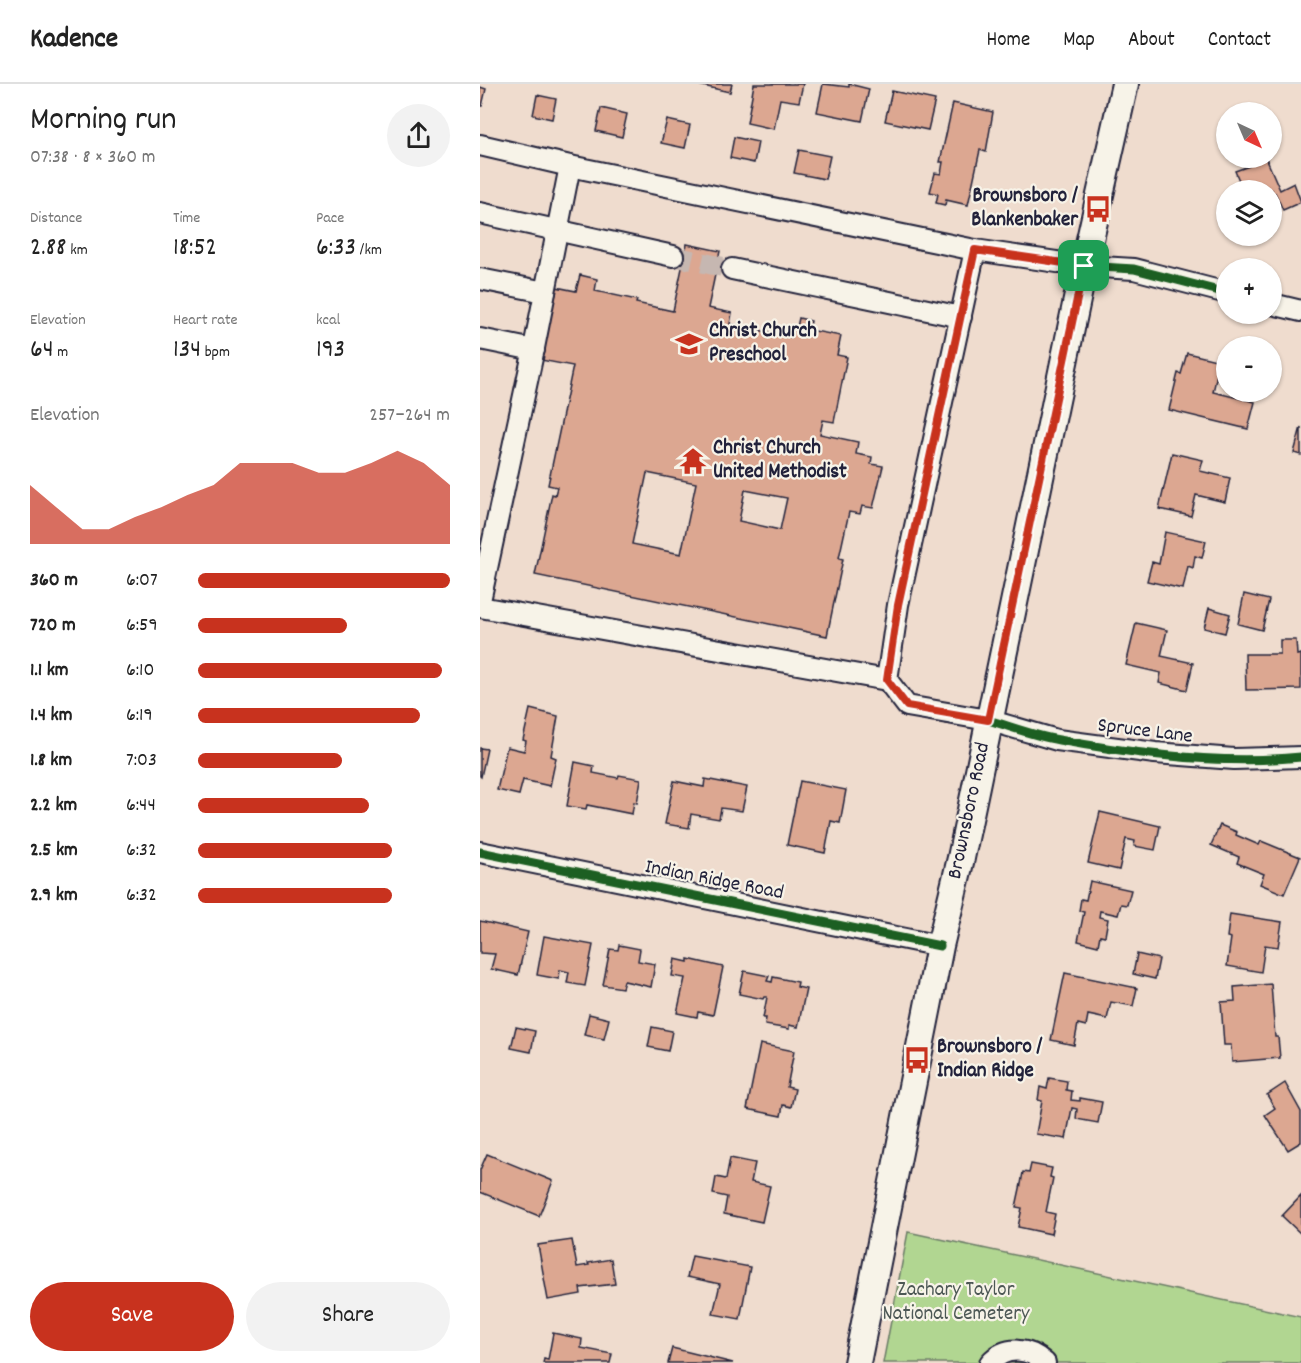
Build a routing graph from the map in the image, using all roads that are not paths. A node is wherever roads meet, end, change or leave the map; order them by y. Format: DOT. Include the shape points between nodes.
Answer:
graph roads {
  1 [pos="1125,84"];
  2 [pos="480,145"];
  3 [pos="563,164"];
  4 [pos="480,213"];
  5 [pos="558,230"];
  6 [pos="975,250"];
  7 [pos="674,256"];
  8 [pos="1084,266"];
  9 [pos="732,269"];
  10 [pos="480,279"];
  11 [pos="1216,289"];
  12 [pos="545,292"];
  13 [pos="1282,307"];
  14 [pos="1301,312"];
  15 [pos="961,318"];
  16 [pos="480,339"];
  17 [pos="534,350"];
  18 [pos="480,601"];
  19 [pos="480,607"];
  20 [pos="887,680"];
  21 [pos="988,720"];
  22 [pos="1301,757"];
  23 [pos="480,852"];
  24 [pos="940,946"];
  25 [pos="857,1363"];
  26 [pos="990,1363"];
  27 [pos="1045,1363"];
  1 -- 8 [label="main road, Brownsboro Road"];
  2 -- 3 [label="street"];
  3 -- 5 [label="street"];
  3 -- 6 [label="street"];
  4 -- 5 [label="street"];
  5 -- 7 [label="street"];
  5 -- 12 [label="street"];
  6 -- 8 [label="street"];
  6 -- 15 [label="street"];
  8 -- 11 [label="street" via="1134,269"];
  8 -- 21 [label="main road, Brownsboro Road"];
  9 -- 15 [label="street"];
  10 -- 12 [label="street"];
  12 -- 17 [label="street"];
  13 -- 14 [label="street"];
  15 -- 20 [label="street" via="898,605"];
  16 -- 17 [label="street"];
  17 -- 18 [label="street"];
  19 -- 20 [label="street"];
  20 -- 21 [label="street, Spruce Lane" via="907,706"];
  21 -- 22 [label="street, Spruce Lane" via="1058,740 1155,753 1234,759"];
  21 -- 24 [label="main road, Brownsboro Road"];
  23 -- 24 [label="street, Indian Ridge Road"];
  24 -- 25 [label="main road, Brownsboro Road"];
  26 -- 27 [label="street" via="1013,1350 1035,1354"];
}
